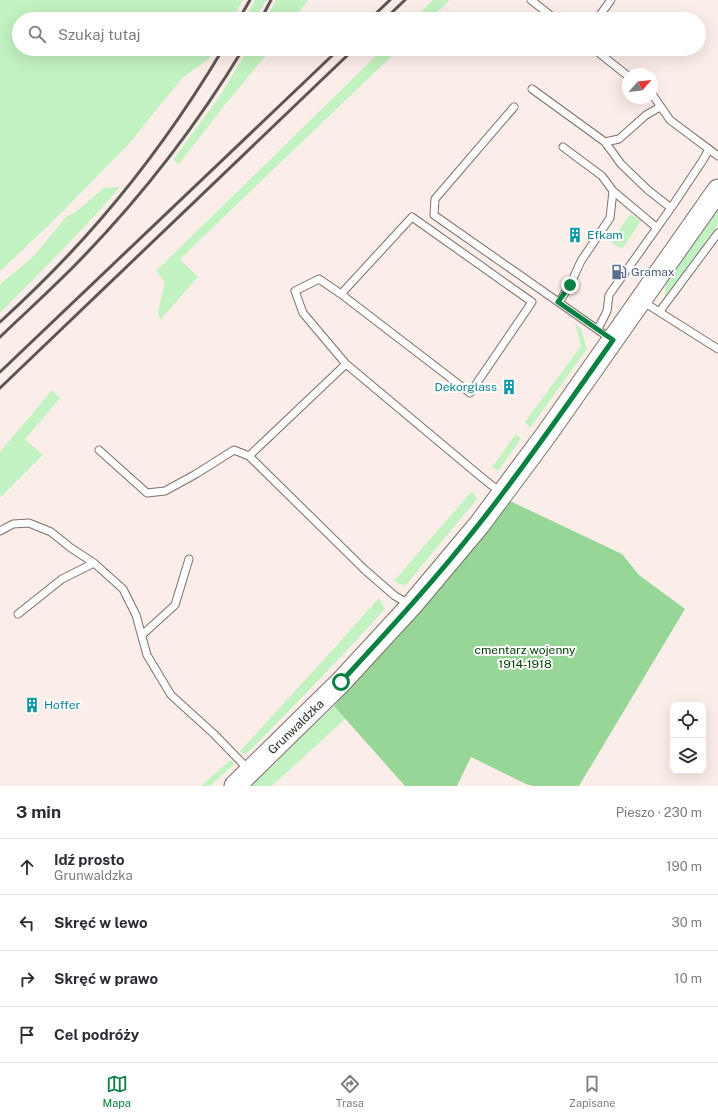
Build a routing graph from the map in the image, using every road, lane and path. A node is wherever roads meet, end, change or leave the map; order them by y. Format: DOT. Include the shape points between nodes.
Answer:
graph roads {
  1 [pos="531,0"];
  2 [pos="611,0"];
  3 [pos="546,12"];
  4 [pos="602,12"];
  5 [pos="603,56"];
  6 [pos="622,71"];
  7 [pos="532,89"];
  8 [pos="658,104"];
  9 [pos="514,107"];
  10 [pos="660,108"];
  11 [pos="605,142"];
  12 [pos="563,147"];
  13 [pos="709,149"];
  14 [pos="717,154"];
  15 [pos="718,190"];
  16 [pos="614,191"];
  17 [pos="671,208"];
  18 [pos="656,228"];
  19 [pos="718,233"];
  20 [pos="341,294"];
  21 [pos="641,300"];
  22 [pos="558,302"];
  23 [pos="660,311"];
  24 [pos="605,335"];
  25 [pos="718,349"];
  26 [pos="346,364"];
  27 [pos="99,450"];
  28 [pos="249,456"];
  29 [pos="502,493"];
  30 [pos="0,531"];
  31 [pos="189,559"];
  32 [pos="94,563"];
  33 [pos="411,606"];
  34 [pos="18,614"];
  35 [pos="142,635"];
  36 [pos="251,771"];
  37 [pos="235,786"];
  1 -- 3 [label="lane"];
  2 -- 4 [label="lane"];
  5 -- 6 [label="lane"];
  7 -- 11 [label="lane"];
  8 -- 10 [label="lane"];
  9 -- 22 [label="lane" via="435,199 434,215"];
  10 -- 11 [label="lane" via="646,115 619,139"];
  10 -- 13 [label="lane" via="670,120"];
  11 -- 17 [label="lane" via="621,164"];
  12 -- 16 [label="lane" via="602,176"];
  13 -- 14 [label="lane"];
  13 -- 17 [label="lane"];
  15 -- 21 [label="main road, Grunwaldzka"];
  16 -- 18 [label="lane"];
  16 -- 22 [label="lane" via="610,218 581,261 570,285"];
  17 -- 18 [label="lane"];
  18 -- 24 [label="lane" via="609,295"];
  19 -- 23 [label="lane"];
  20 -- 20 [label="lane" via="412,217 532,302 470,393"];
  20 -- 26 [label="lane" via="319,279 295,291 303,312"];
  21 -- 23 [label="lane"];
  21 -- 24 [label="main road, Grunwaldzka"];
  22 -- 24 [label="lane"];
  23 -- 25 [label="lane"];
  24 -- 29 [label="main road, Grunwaldzka" via="546,435"];
  26 -- 28 [label="lane"];
  26 -- 29 [label="lane"];
  27 -- 28 [label="lane" via="147,494 165,491 234,450"];
  28 -- 33 [label="lane" via="365,570"];
  29 -- 33 [label="main road, Grunwaldzka" via="479,525"];
  30 -- 32 [label="lane" via="13,524 29,523 51,532"];
  31 -- 35 [label="lane" via="174,605"];
  32 -- 34 [label="lane" via="62,579"];
  32 -- 35 [label="lane" via="123,589 136,615"];
  33 -- 36 [label="main road, Grunwaldzka" via="341,682"];
  35 -- 36 [label="lane" via="147,655 171,695"];
  36 -- 37 [label="main road, Grunwaldzka"];
}
